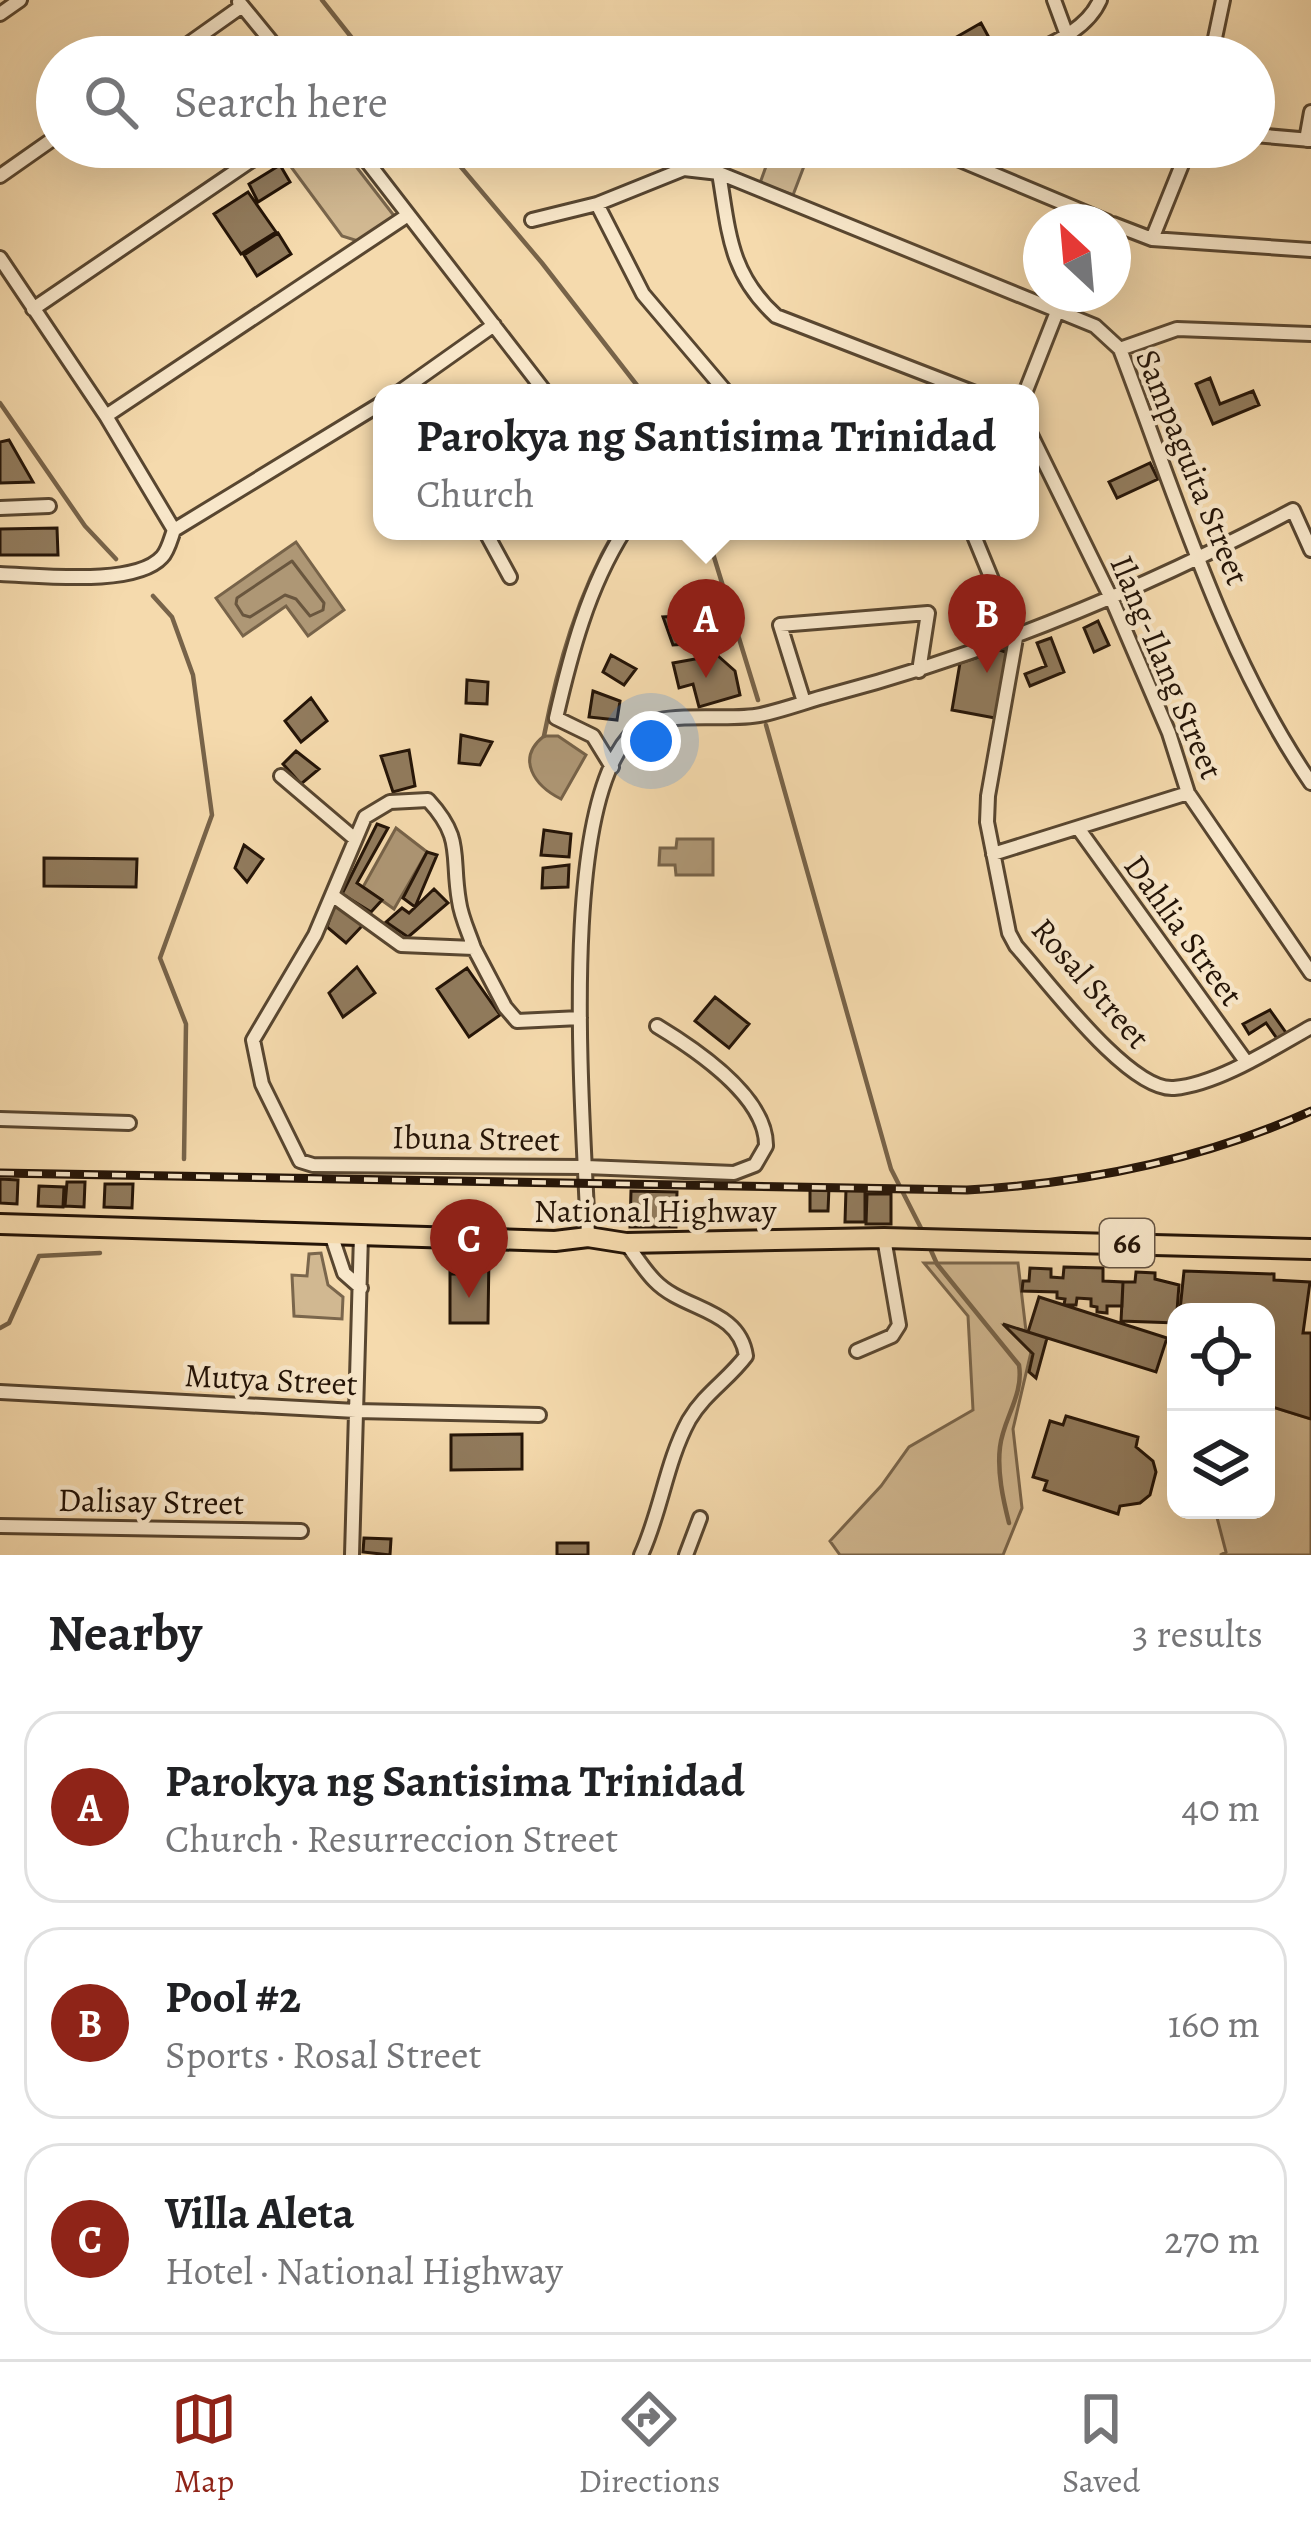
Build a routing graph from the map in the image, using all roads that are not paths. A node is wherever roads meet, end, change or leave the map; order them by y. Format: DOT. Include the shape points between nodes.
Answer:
graph roads {
  1 [pos="20,0"];
  2 [pos="1054,0"];
  3 [pos="1100,0"];
  4 [pos="1223,0"];
  5 [pos="240,3"];
  6 [pos="0,14"];
  7 [pos="197,36"];
  8 [pos="267,36"];
  9 [pos="1067,36"];
  10 [pos="1215,36"];
  11 [pos="1311,112"];
  12 [pos="1275,137"];
  13 [pos="1309,140"];
  14 [pos="36,151"];
  15 [pos="240,168"];
  16 [pos="372,168"];
  17 [pos="975,168"];
  18 [pos="1181,168"];
  19 [pos="719,172"];
  20 [pos="0,176"];
  21 [pos="597,204"];
  22 [pos="1055,204"];
  23 [pos="408,215"];
  24 [pos="532,220"];
  25 [pos="1131,231"];
  26 [pos="1152,239"];
  27 [pos="1311,250"];
  28 [pos="0,259"];
  29 [pos="1023,294"];
  30 [pos="33,309"];
  31 [pos="1058,312"];
  32 [pos="1065,312"];
  33 [pos="494,325"];
  34 [pos="1311,334"];
  35 [pos="1120,349"];
  36 [pos="411,384"];
  37 [pos="539,384"];
  38 [pos="719,384"];
  39 [pos="952,384"];
  40 [pos="1029,384"];
  41 [pos="373,408"];
  42 [pos="106,416"];
  43 [pos="1039,451"];
  44 [pos="1311,502"];
  45 [pos="49,506"];
  46 [pos="0,508"];
  47 [pos="1293,510"];
  48 [pos="174,530"];
  49 [pos="489,540"];
  50 [pos="619,540"];
  51 [pos="977,540"];
  52 [pos="1311,550"];
  53 [pos="1200,560"];
  54 [pos="0,574"];
  55 [pos="510,577"];
  56 [pos="1112,600"];
  57 [pos="1016,638"];
  58 [pos="919,671"];
  59 [pos="803,702"];
  60 [pos="612,767"];
  61 [pos="281,776"];
  62 [pos="1311,783"];
  63 [pos="1188,793"];
  64 [pos="1078,827"];
  65 [pos="356,839"];
  66 [pos="993,854"];
  67 [pos="332,895"];
  68 [pos="475,948"];
  69 [pos="1311,973"];
  70 [pos="580,1018"];
  71 [pos="657,1026"];
  72 [pos="1311,1028"];
  73 [pos="1246,1063"];
  74 [pos="0,1119"];
  75 [pos="129,1124"];
  76 [pos="586,1167"];
  77 [pos="0,1224"];
  78 [pos="331,1234"];
  79 [pos="361,1235"];
  80 [pos="588,1237"];
  81 [pos="895,1238"];
  82 [pos="626,1243"];
  83 [pos="1311,1249"];
  84 [pos="361,1288"];
  85 [pos="857,1351"];
  86 [pos="0,1392"];
  87 [pos="356,1411"];
  88 [pos="539,1414"];
  89 [pos="700,1518"];
  90 [pos="0,1526"];
  91 [pos="301,1531"];
  92 [pos="352,1555"];
  93 [pos="641,1555"];
  94 [pos="686,1555"];
  1 -- 6 [label="street"];
  2 -- 9 [label="street"];
  3 -- 9 [label="street"];
  4 -- 10 [label="street"];
  5 -- 7 [label="street"];
  5 -- 8 [label="street"];
  11 -- 13 [label="street"];
  12 -- 13 [label="street"];
  14 -- 20 [label="street"];
  15 -- 30 [label="street"];
  16 -- 23 [label="street"];
  17 -- 22 [label="street"];
  18 -- 26 [label="street"];
  19 -- 21 [label="street, Sampaguita Street" via="684,169"];
  19 -- 29 [label="street, Sampaguita Street"];
  19 -- 39 [label="street" via="735,264 776,316"];
  21 -- 24 [label="street, Sampaguita Street"];
  21 -- 38 [label="street" via="643,294"];
  23 -- 33 [label="street"];
  23 -- 42 [label="street"];
  25 -- 26 [label="street"];
  26 -- 27 [label="street"];
  28 -- 30 [label="street"];
  30 -- 42 [label="street"];
  31 -- 40 [label="street"];
  32 -- 35 [label="street, Sampaguita Street"];
  33 -- 36 [label="street"];
  33 -- 37 [label="street"];
  34 -- 35 [label="street" via="1177,328"];
  35 -- 53 [label="street, Sampaguita Street"];
  41 -- 48 [label="street"];
  42 -- 48 [label="street"];
  43 -- 56 [label="street, Ilang-Ilang Street"];
  44 -- 47 [label="street"];
  45 -- 46 [label="street"];
  47 -- 52 [label="street"];
  47 -- 53 [label="street"];
  48 -- 54 [label="street" via="162,557 117,575"];
  49 -- 55 [label="street"];
  50 -- 60 [label="street" via="596,582 556,718 593,736"];
  51 -- 57 [label="street"];
  53 -- 56 [label="street"];
  53 -- 62 [label="street, Sampaguita Street" via="1261,704"];
  56 -- 57 [label="street"];
  56 -- 63 [label="street, Ilang-Ilang Street"];
  57 -- 58 [label="street"];
  57 -- 66 [label="street, Rosal Street" via="988,796"];
  58 -- 59 [label="street"];
  58 -- 59 [label="street" via="928,613 780,625"];
  59 -- 60 [label="street" via="757,716 650,722"];
  60 -- 70 [label="street" via="590,830"];
  61 -- 65 [label="street"];
  63 -- 64 [label="street"];
  63 -- 69 [label="street, Ilang-Ilang Street"];
  64 -- 66 [label="street"];
  64 -- 73 [label="street, Dahlia Street"];
  65 -- 67 [label="street"];
  65 -- 68 [label="street" via="377,808 428,800 455,841 459,904"];
  66 -- 73 [label="street, Rosal Street" via="1016,946 1124,1065 1172,1089"];
  67 -- 68 [label="street" via="401,945"];
  67 -- 76 [label="street, Ibuna Street" via="253,1040 262,1084 300,1161"];
  68 -- 70 [label="street" via="518,1021"];
  70 -- 76 [label="street"];
  71 -- 76 [label="street, Ibuna Street" via="730,1078 765,1129 764,1154 734,1173"];
  72 -- 73 [label="street, Rosal Street"];
  74 -- 75 [label="street"];
  76 -- 80 [label="street"];
  77 -- 78 [label="main road, National Highway / 66"];
  78 -- 79 [label="main road, National Highway / 66"];
  78 -- 84 [label="street" via="344,1273"];
  79 -- 80 [label="main road, National Highway / 66"];
  79 -- 84 [label="street"];
  80 -- 82 [label="main road, National Highway / 66"];
  81 -- 82 [label="main road, National Highway / 66"];
  81 -- 83 [label="main road, National Highway / 66"];
  81 -- 85 [label="street" via="898,1325 892,1336"];
  82 -- 93 [label="street" via="655,1282 728,1322 746,1356 707,1391 686,1425"];
  84 -- 87 [label="street"];
  86 -- 87 [label="street, Mutya Street"];
  87 -- 88 [label="street, Mutya Street"];
  87 -- 92 [label="street"];
  89 -- 94 [label="street"];
  90 -- 91 [label="street, Dalisay Street"];
}
